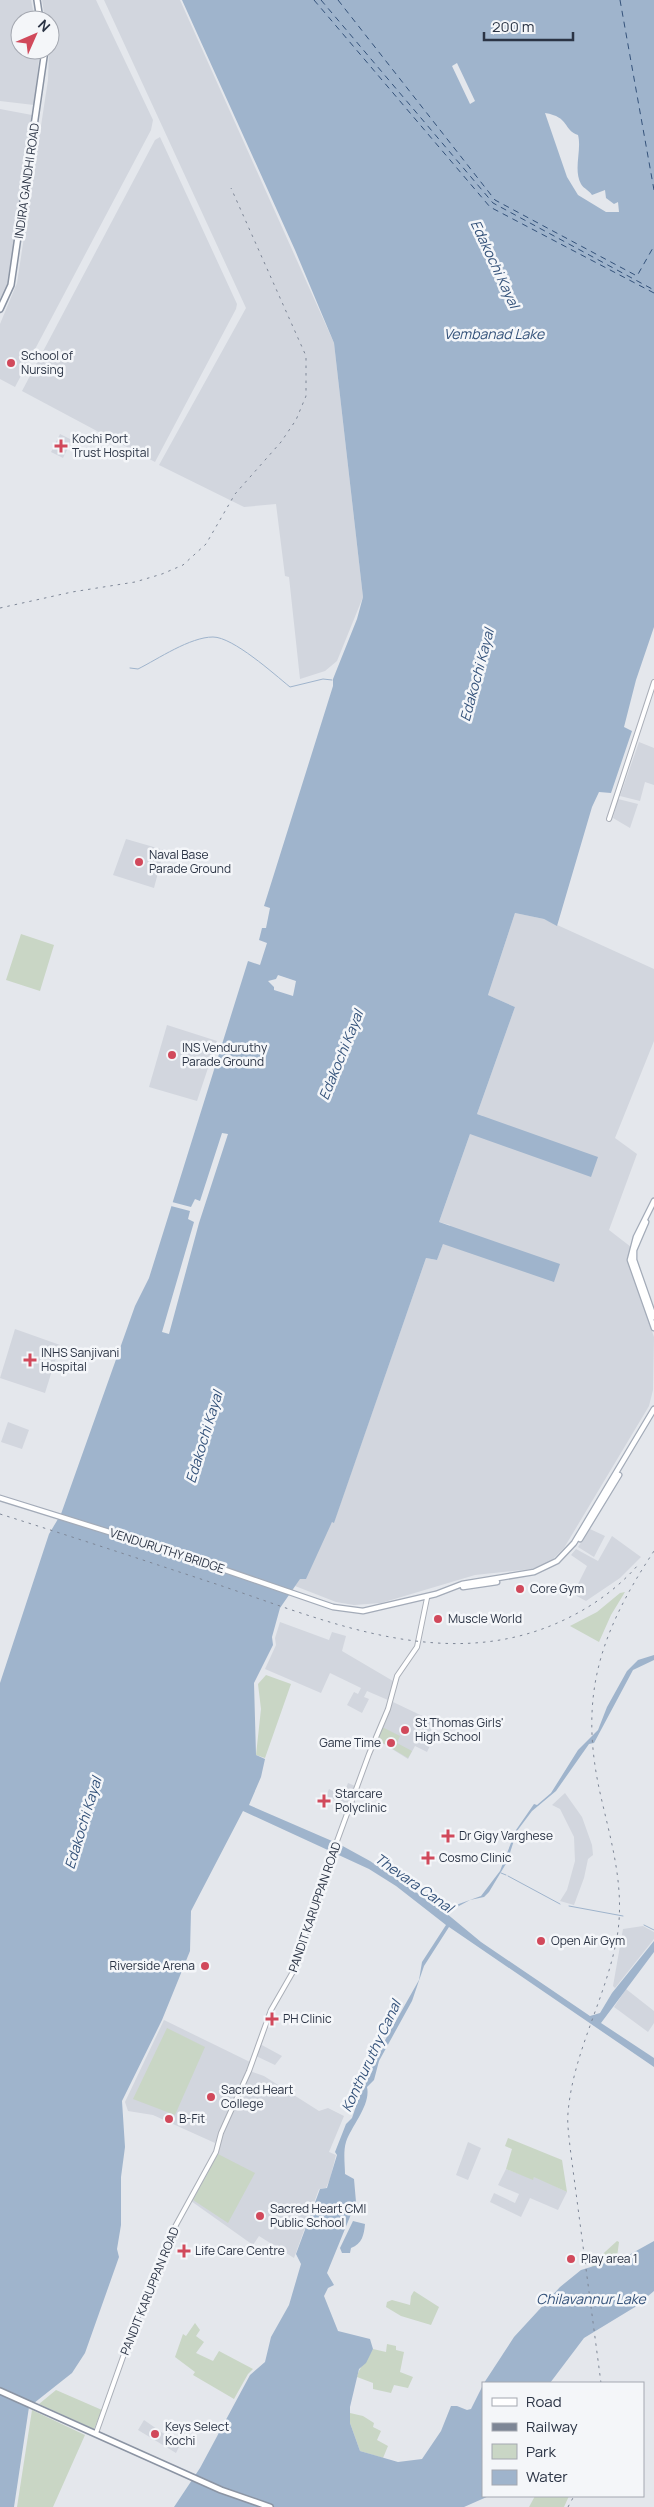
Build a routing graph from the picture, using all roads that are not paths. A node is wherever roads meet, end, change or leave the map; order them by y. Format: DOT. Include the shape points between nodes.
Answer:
graph roads {
  1 [pos="44,60"];
  2 [pos="0,309"];
  3 [pos="654,682"];
  4 [pos="609,819"];
  5 [pos="654,1201"];
  6 [pos="654,1207"];
  7 [pos="632,1260"];
  8 [pos="654,1317"];
  9 [pos="654,1328"];
  10 [pos="654,1409"];
  11 [pos="654,1415"];
  12 [pos="620,1470"];
  13 [pos="0,1498"];
  14 [pos="427,1597"];
  15 [pos="0,2391"];
  16 [pos="96,2433"];
  17 [pos="270,2507"];
  1 -- 2 [label="highway, INDIRA GANDHI ROAD" via="12,285"];
  3 -- 4 [label="main road"];
  5 -- 7 [label="main road" via="636,1237"];
  6 -- 7 [label="main road"];
  7 -- 8 [label="main road"];
  7 -- 9 [label="main road"];
  10 -- 12 [label="main road"];
  11 -- 12 [label="main road"];
  12 -- 14 [label="main road, VENDURUTHY BRIDGE" via="574,1543 557,1561 523,1576"];
  13 -- 14 [label="main road, VENDURUTHY BRIDGE" via="167,1550 325,1605 363,1611"];
  14 -- 16 [label="main road, PANDIT KARUPPAN ROAD" via="417,1647 397,1676 388,1709 322,1882 294,1970 272,2009 216,2152 171,2234 136,2318"];
  15 -- 16 [label="highway"];
  16 -- 17 [label="highway" via="221,2490"];
}
